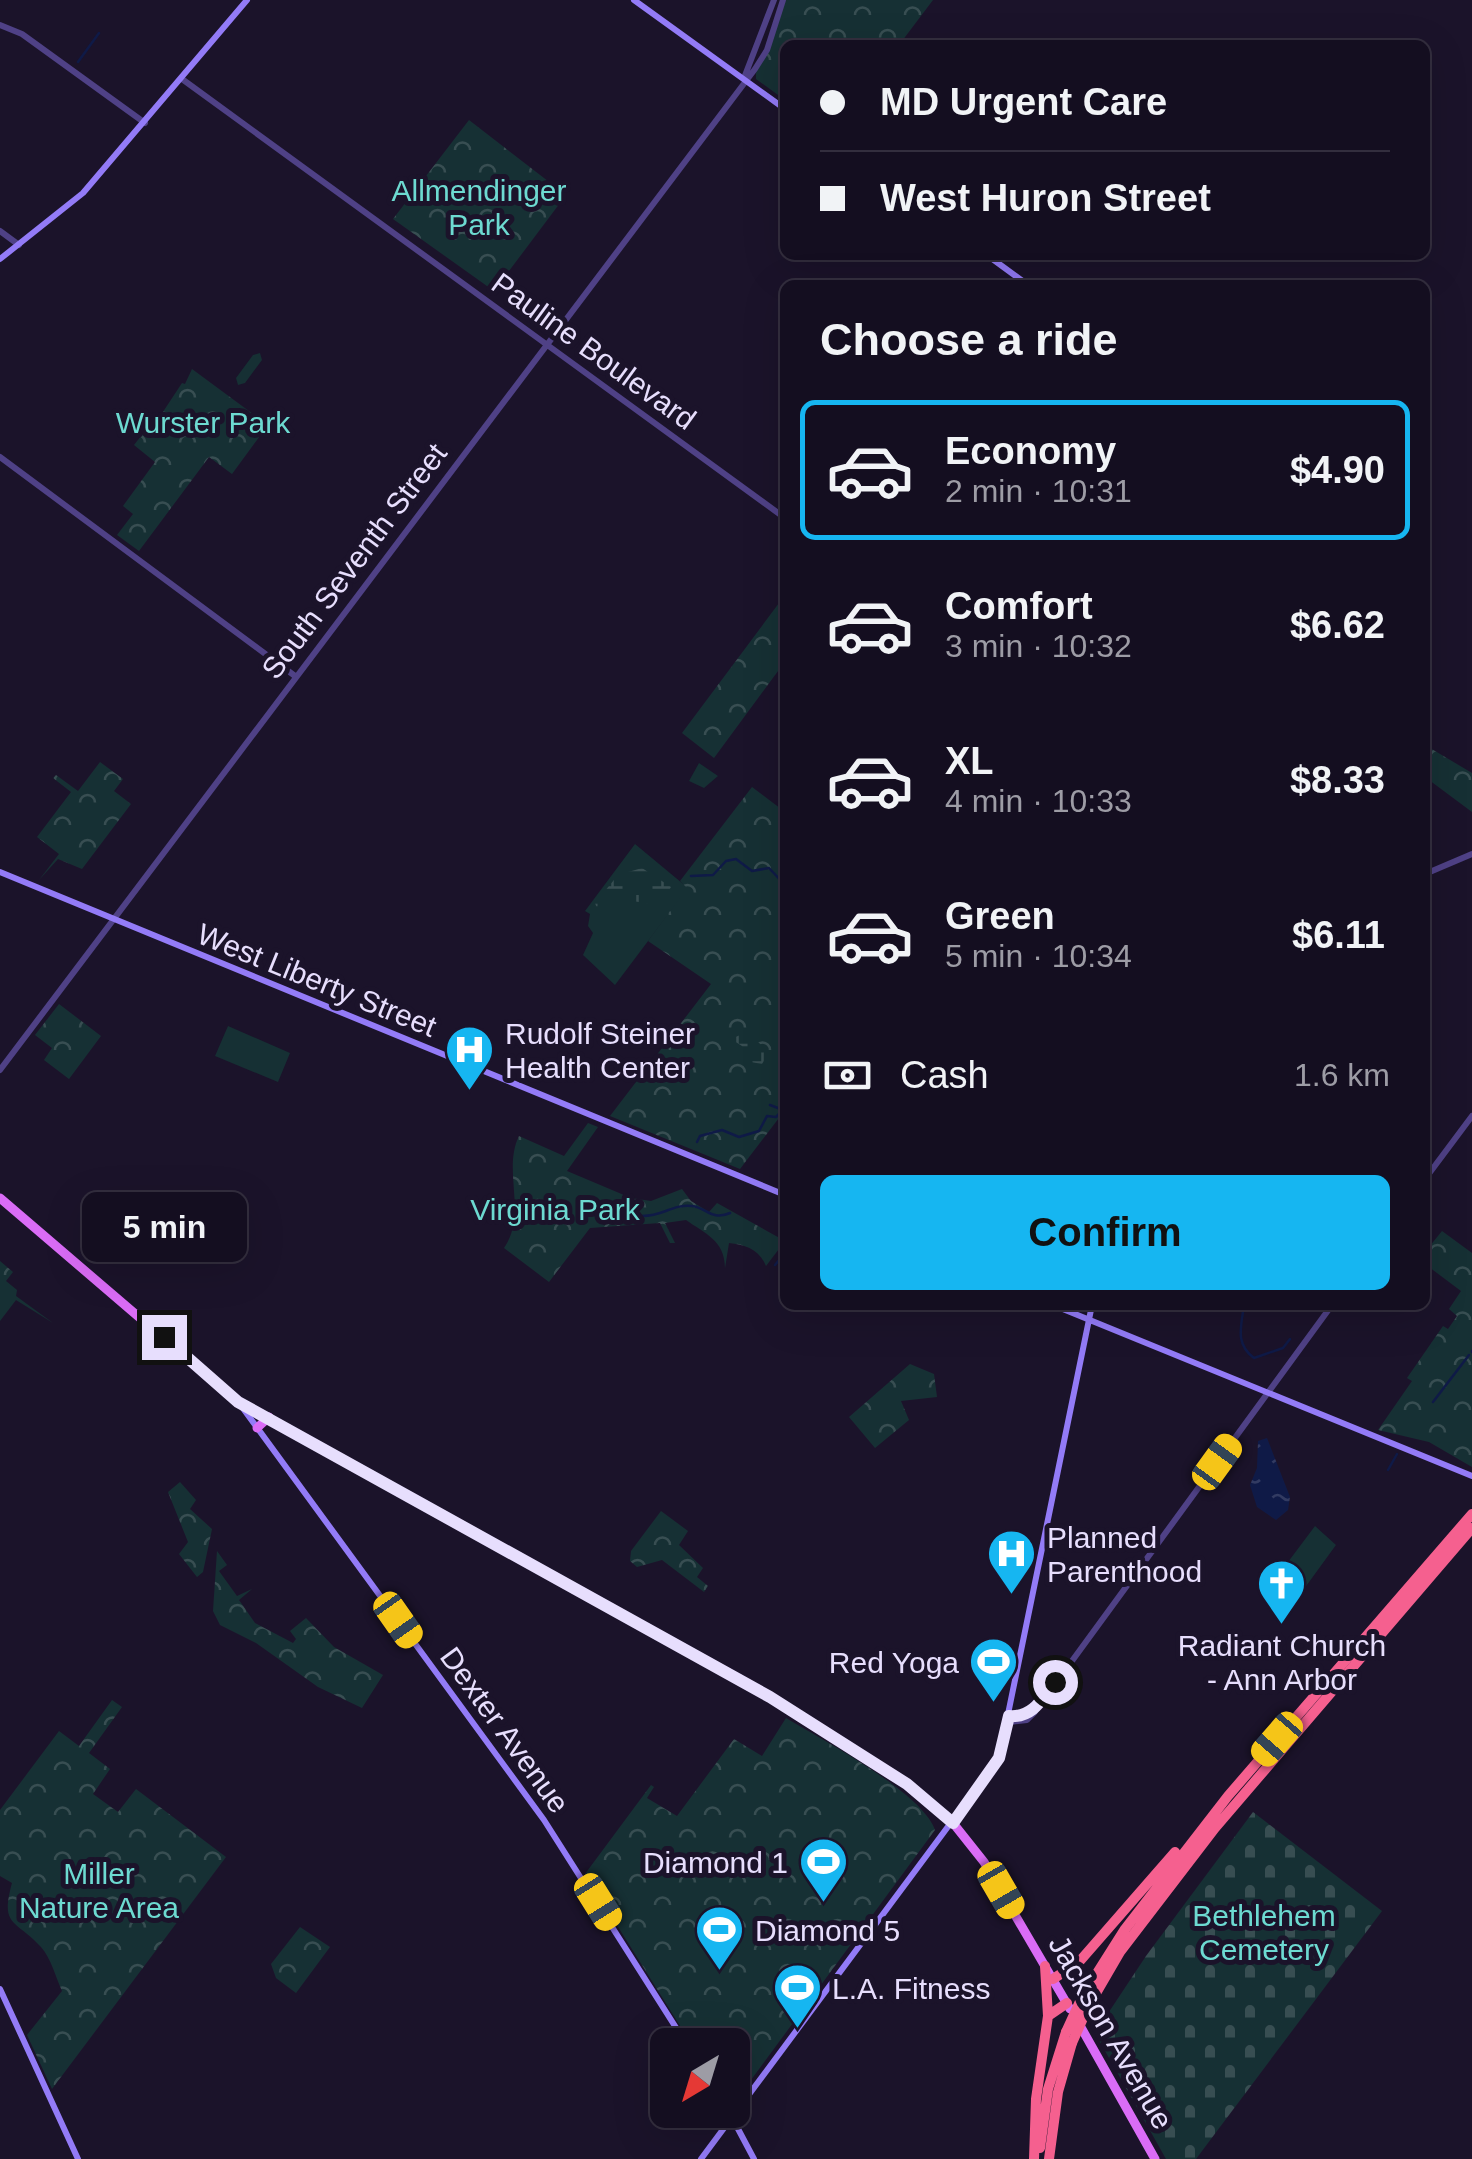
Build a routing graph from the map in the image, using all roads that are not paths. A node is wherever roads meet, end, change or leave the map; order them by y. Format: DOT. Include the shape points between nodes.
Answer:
graph roads {
  1 [pos="247,0"];
  2 [pos="634,0"];
  3 [pos="774,0"];
  4 [pos="783,0"];
  5 [pos="0,25"];
  6 [pos="182,79"];
  7 [pos="743,79"];
  8 [pos="780,105"];
  9 [pos="145,122"];
  10 [pos="0,231"];
  11 [pos="19,245"];
  12 [pos="0,260"];
  13 [pos="994,260"];
  14 [pos="1021,280"];
  15 [pos="546,343"];
  16 [pos="0,457"];
  17 [pos="780,514"];
  18 [pos="296,676"];
  19 [pos="1472,854"];
  20 [pos="0,872"];
  21 [pos="1430,872"];
  22 [pos="113,920"];
  23 [pos="0,1070"];
  24 [pos="1472,1116"];
  25 [pos="1430,1172"];
  26 [pos="780,1193"];
  27 [pos="0,1198"];
  28 [pos="1065,1310"];
  29 [pos="1091,1310"];
  30 [pos="1328,1310"];
  31 [pos="1089,1320"];
  32 [pos="1266,1394"];
  33 [pos="238,1402"];
  34 [pos="269,1417"];
  35 [pos="257,1428"];
  36 [pos="1472,1476"];
  37 [pos="1472,1514"];
  38 [pos="1472,1528"];
  39 [pos="1009,1719"];
  40 [pos="1218,1809"];
  41 [pos="953,1823"];
  42 [pos="1046,1966"];
  43 [pos="1053,1979"];
  44 [pos="0,1989"];
  45 [pos="1085,2002"];
  46 [pos="1067,2003"];
  47 [pos="1048,2016"];
  48 [pos="676,2028"];
  49 [pos="1069,2037"];
  50 [pos="750,2096"];
  51 [pos="726,2128"];
  52 [pos="738,2128"];
  53 [pos="78,2159"];
  54 [pos="702,2159"];
  55 [pos="754,2159"];
  56 [pos="1037,2159"];
  57 [pos="1049,2159"];
  58 [pos="1155,2159"];
  1 -- 6 [label="main road"];
  2 -- 7 [label="main road"];
  3 -- 7 [label="street, South Seventh Street"];
  4 -- 7 [label="street, South Seventh Street" via="767,50"];
  5 -- 9 [label="street"];
  6 -- 9 [label="main road"];
  6 -- 15 [label="street, Pauline Boulevard"];
  7 -- 8 [label="main road"];
  7 -- 15 [label="street, South Seventh Street"];
  9 -- 11 [label="main road" via="83,193"];
  10 -- 11 [label="street"];
  11 -- 12 [label="main road"];
  13 -- 14 [label="main road"];
  15 -- 17 [label="street, Pauline Boulevard"];
  15 -- 18 [label="street, South Seventh Street"];
  16 -- 18 [label="street"];
  18 -- 22 [label="street, South Seventh Street"];
  19 -- 21 [label="street"];
  20 -- 22 [label="main road, West Liberty Street"];
  22 -- 23 [label="street, South Seventh Street"];
  22 -- 26 [label="main road, West Liberty Street"];
  24 -- 25 [label="street"];
  27 -- 33 [label="main road, Jackson Avenue"];
  28 -- 31 [label="main road"];
  29 -- 31 [label="main road"];
  30 -- 32 [label="street"];
  31 -- 32 [label="main road"];
  31 -- 39 [label="main road"];
  32 -- 36 [label="main road"];
  32 -- 39 [label="street" via="1037,1707"];
  33 -- 34 [label="main road, Jackson Avenue"];
  33 -- 35 [label="main road, Dexter Avenue"];
  34 -- 35 [label="main road"];
  34 -- 41 [label="main road, Jackson Avenue" via="770,1697 907,1784"];
  35 -- 48 [label="main road, Dexter Avenue" via="544,1820"];
  37 -- 40 [label="highway"];
  38 -- 45 [label="highway" via="1215,1828"];
  39 -- 41 [label="main road" via="999,1758"];
  40 -- 43 [label="highway" via="1079,1962"];
  40 -- 45 [label="highway" via="1109,1951"];
  41 -- 42 [label="main road, Jackson Avenue"];
  41 -- 50 [label="main road"];
  42 -- 43 [label="main road, Jackson Avenue"];
  42 -- 47 [label="highway"];
  43 -- 46 [label="main road, Jackson Avenue"];
  44 -- 53 [label="main road"];
  45 -- 49 [label="highway, bridge"];
  46 -- 47 [label="highway"];
  46 -- 58 [label="main road, Jackson Avenue"];
  47 -- 56 [label="highway" via="1036,2099"];
  49 -- 56 [label="highway" via="1048,2089"];
  49 -- 57 [label="highway"];
  51 -- 54 [label="main road"];
  52 -- 55 [label="main road"];
}
